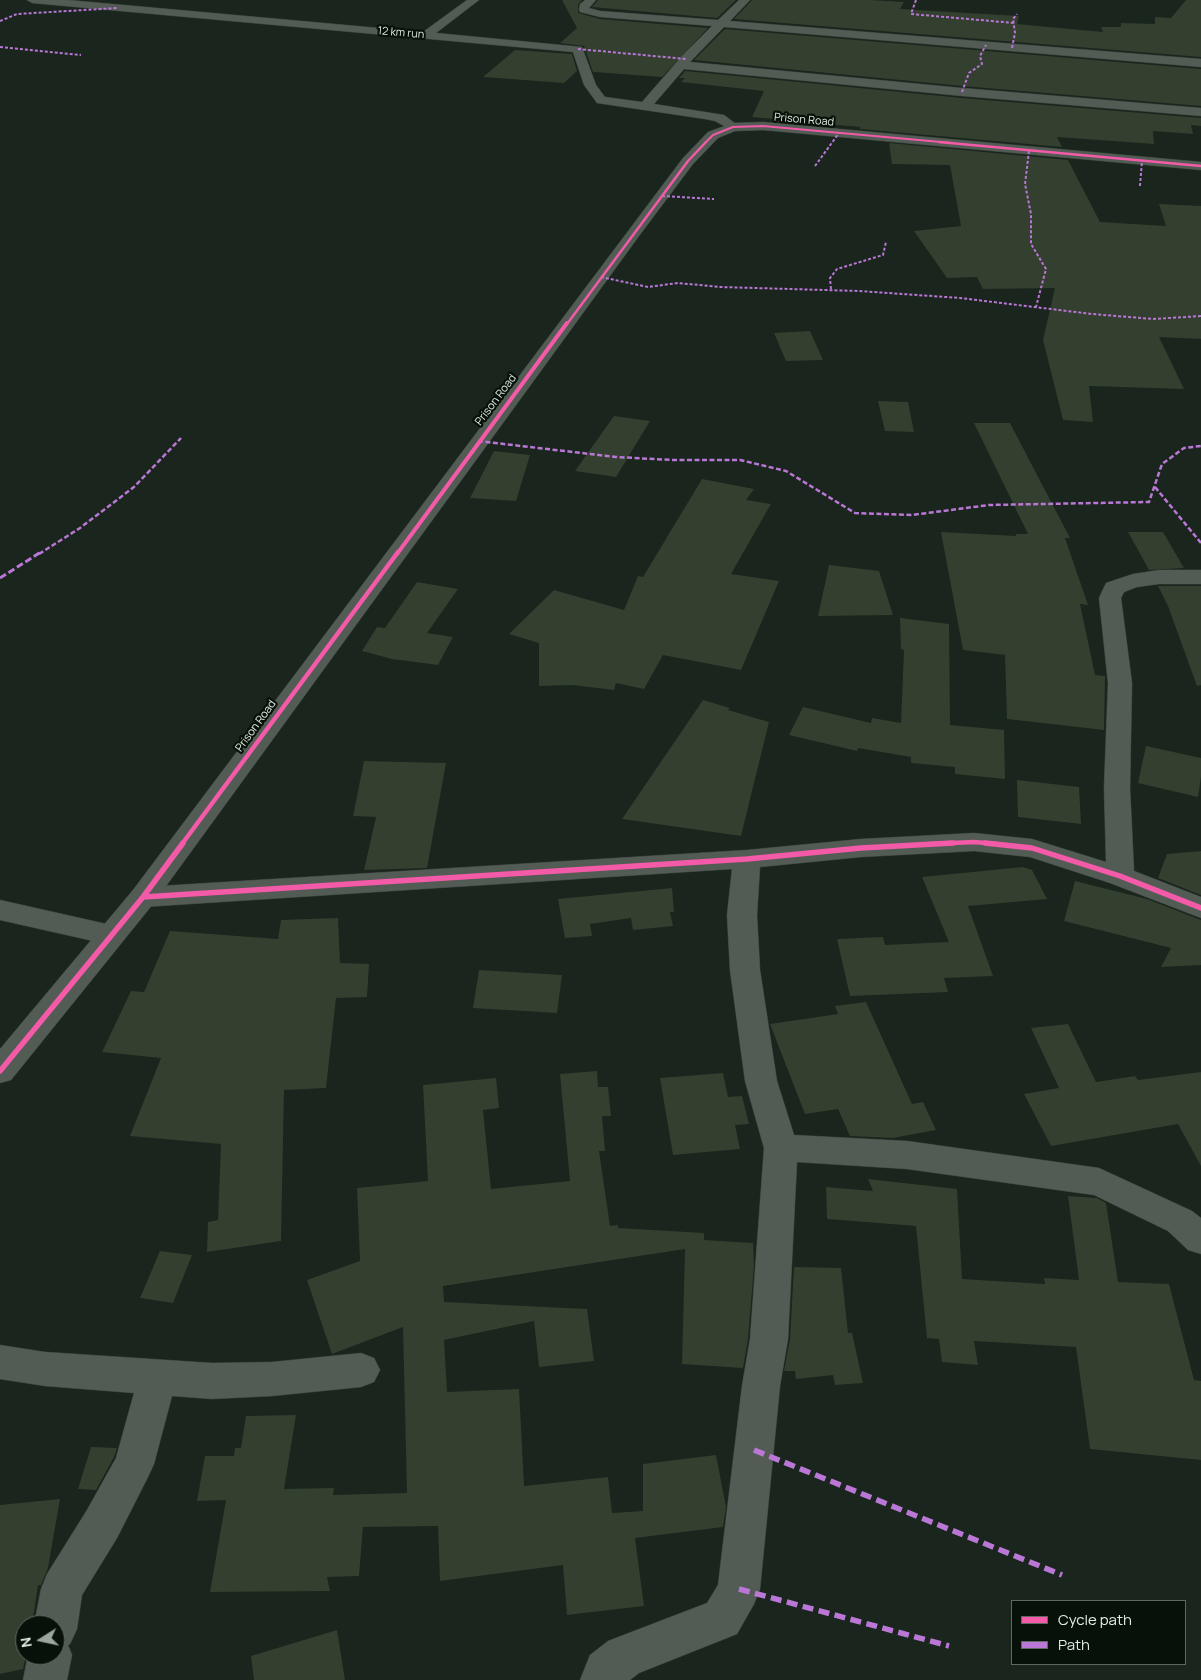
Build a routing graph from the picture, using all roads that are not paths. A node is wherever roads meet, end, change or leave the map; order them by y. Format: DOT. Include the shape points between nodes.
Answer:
graph roads {
  1 [pos="32,0"];
  2 [pos="474,0"];
  3 [pos="591,0"];
  4 [pos="745,0"];
  5 [pos="721,24"];
  6 [pos="426,35"];
  7 [pos="1201,63"];
  8 [pos="681,65"];
  9 [pos="645,107"];
  10 [pos="1201,112"];
  11 [pos="733,127"];
  12 [pos="1201,166"];
  13 [pos="1201,577"];
  14 [pos="747,859"];
  15 [pos="1120,876"];
  16 [pos="142,897"];
  17 [pos="1201,908"];
  18 [pos="0,910"];
  19 [pos="111,934"];
  20 [pos="0,1071"];
  21 [pos="781,1148"];
  22 [pos="1201,1239"];
  23 [pos="0,1362"];
  24 [pos="362,1370"];
  25 [pos="158,1376"];
  26 [pos="57,1615"];
  27 [pos="48,1665"];
  28 [pos="46,1680"];
  29 [pos="602,1680"];
  1 -- 6 [label="street, 12 km run"];
  2 -- 6 [label="street"];
  3 -- 5 [label="street" via="584,10"];
  4 -- 5 [label="street"];
  5 -- 7 [label="street" via="1072,48"];
  5 -- 8 [label="street"];
  6 -- 9 [label="street, 12 km run" via="578,49 590,85 601,100"];
  8 -- 9 [label="street"];
  8 -- 10 [label="street"];
  9 -- 11 [label="street, 12 km run" via="719,118"];
  11 -- 12 [label="street, Prison Road" via="772,127"];
  11 -- 16 [label="street, Prison Road" via="713,134 688,161"];
  13 -- 15 [label="street" via="1133,580 1114,588 1110,598 1120,683 1117,788"];
  14 -- 15 [label="street" via="974,842 1032,848"];
  14 -- 16 [label="street"];
  14 -- 21 [label="street" via="742,915 745,970 761,1081"];
  15 -- 17 [label="street"];
  16 -- 19 [label="street, Prison Road"];
  18 -- 19 [label="street"];
  19 -- 20 [label="street, Prison Road"];
  21 -- 22 [label="street" via="908,1155 1099,1182 1180,1221"];
  21 -- 29 [label="street" via="769,1339 739,1589 722,1619 624,1657 606,1671"];
  23 -- 25 [label="street" via="45,1369"];
  24 -- 25 [label="street" via="212,1381"];
  25 -- 26 [label="street" via="134,1464 62,1589"];
  27 -- 28 [label="street"];
}
